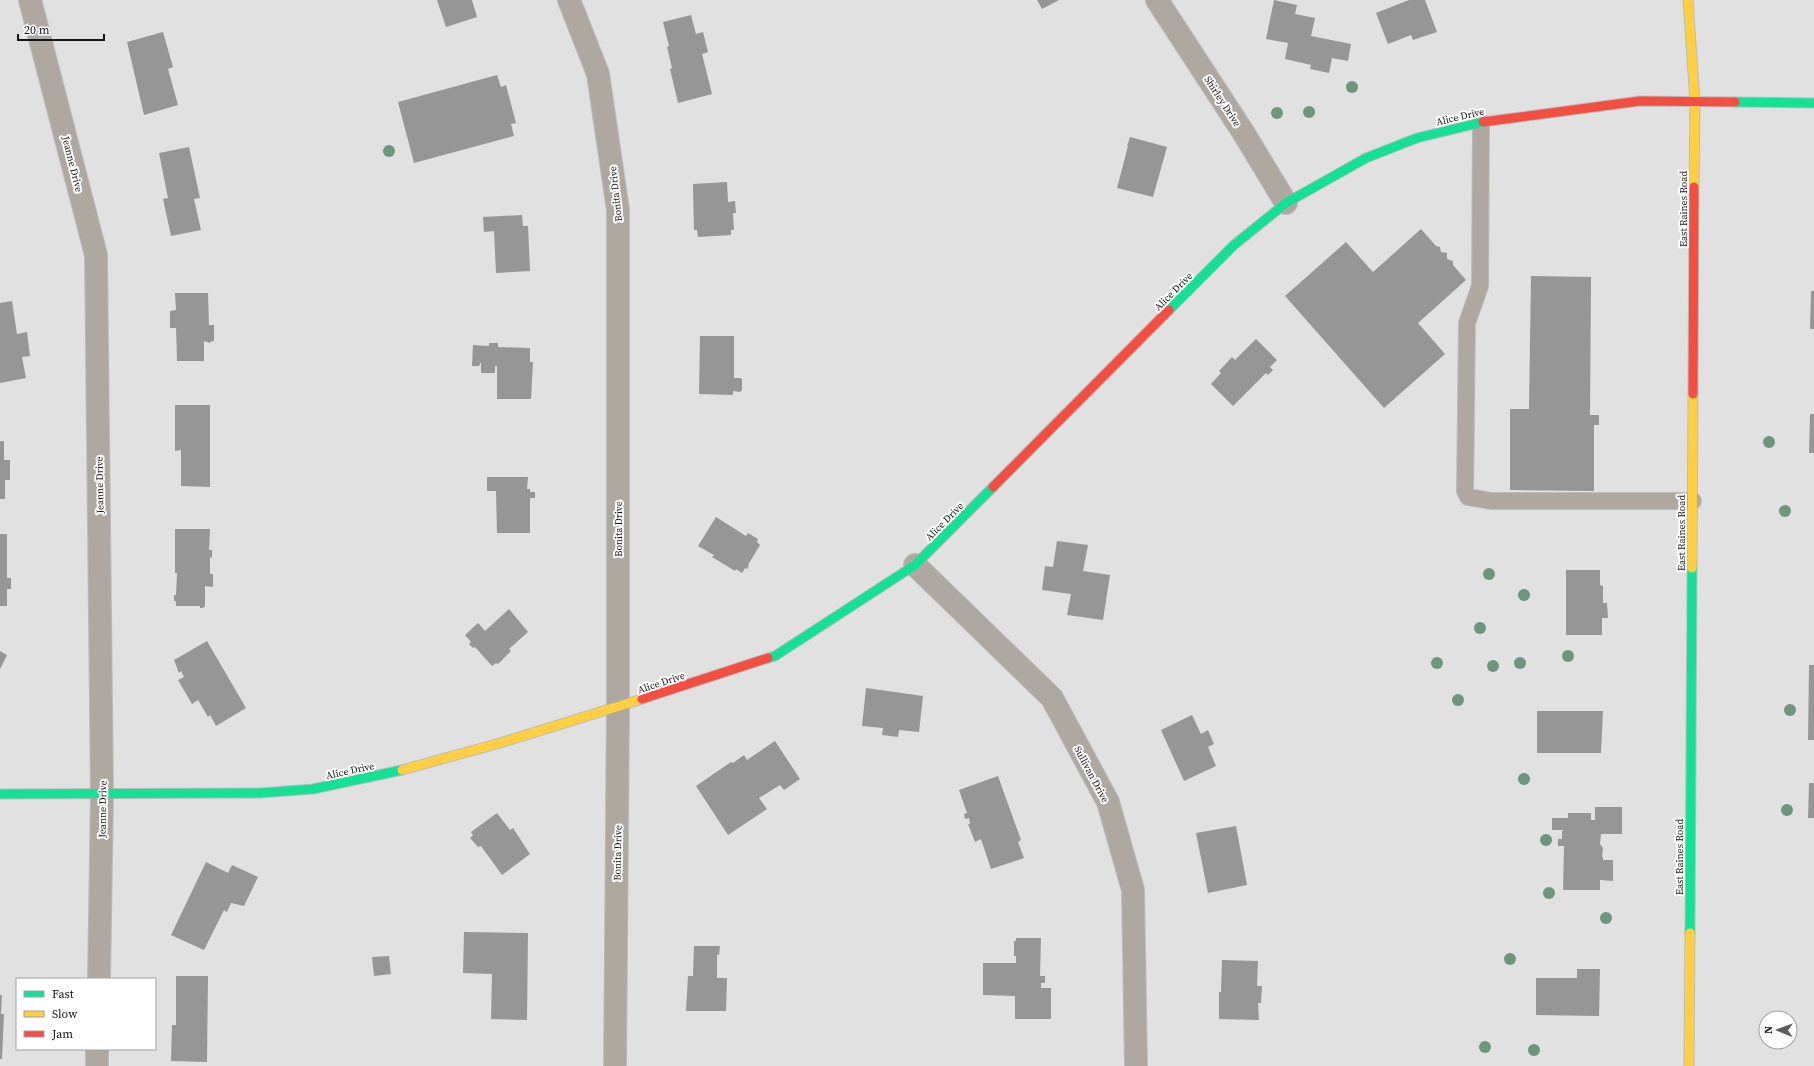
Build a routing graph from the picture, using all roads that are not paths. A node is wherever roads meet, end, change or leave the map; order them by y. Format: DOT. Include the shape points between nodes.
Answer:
graph roads {
  1 [pos="30,0"];
  2 [pos="568,0"];
  3 [pos="1157,0"];
  4 [pos="1688,0"];
  5 [pos="1695,101"];
  6 [pos="1814,103"];
  7 [pos="1481,122"];
  8 [pos="1286,203"];
  9 [pos="1692,502"];
  10 [pos="915,566"];
  11 [pos="618,707"];
  12 [pos="0,794"];
  13 [pos="102,795"];
  14 [pos="98,978"];
  15 [pos="97,1050"];
  16 [pos="97,1066"];
  17 [pos="615,1066"];
  18 [pos="1136,1066"];
  19 [pos="1689,1066"];
  1 -- 13 [label="street, Jeanne Drive" via="96,255"];
  2 -- 11 [label="street, Bonita Drive" via="598,74 618,210"];
  3 -- 8 [label="street, Shirley Drive"];
  4 -- 5 [label="street, East Raines Road"];
  5 -- 6 [label="street, Alice Drive"];
  5 -- 7 [label="street, Alice Drive" via="1640,101"];
  5 -- 9 [label="street, East Raines Road"];
  7 -- 8 [label="street, Alice Drive" via="1417,138 1366,158"];
  7 -- 9 [label="lane" via="1480,286 1467,323 1468,497 1492,501"];
  8 -- 10 [label="street, Alice Drive" via="1234,245"];
  9 -- 19 [label="street, East Raines Road"];
  10 -- 11 [label="street, Alice Drive" via="775,656"];
  10 -- 18 [label="street, Sullivan Drive" via="1052,698 1108,802 1133,890"];
  11 -- 13 [label="street, Alice Drive" via="386,774 314,789 260,794"];
  11 -- 17 [label="street, Bonita Drive"];
  12 -- 13 [label="street, Alice Drive"];
  13 -- 14 [label="street, Jeanne Drive"];
  15 -- 16 [label="street"];
}
